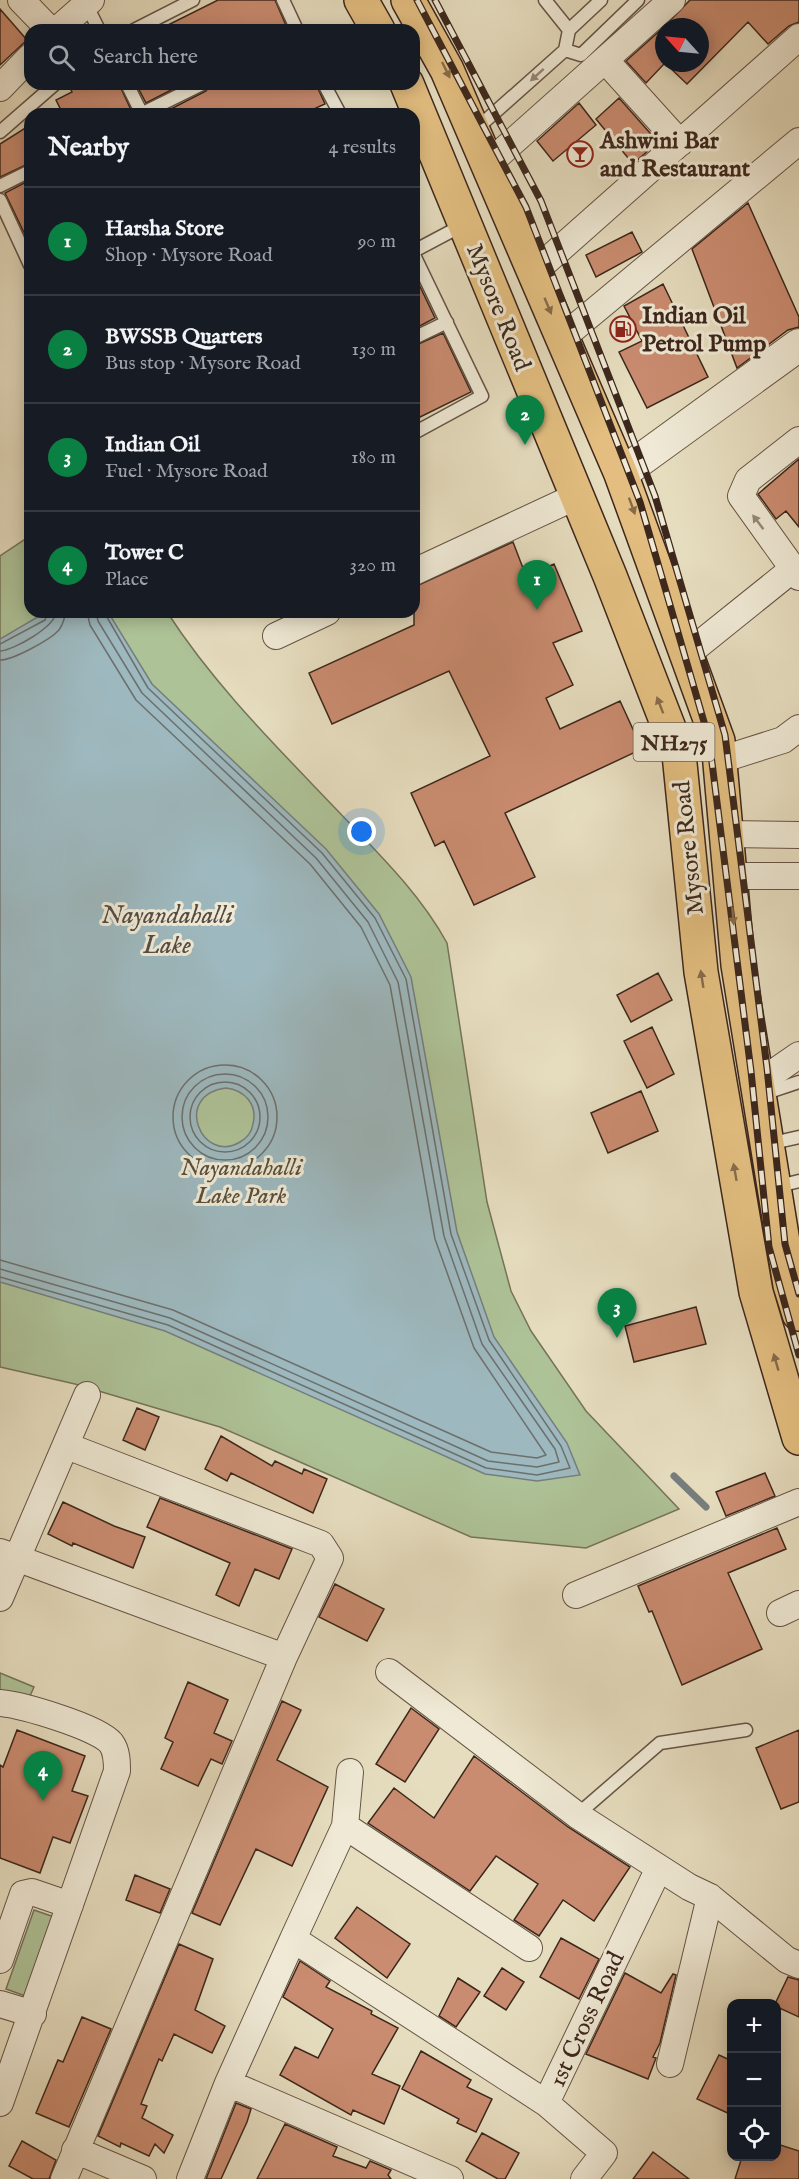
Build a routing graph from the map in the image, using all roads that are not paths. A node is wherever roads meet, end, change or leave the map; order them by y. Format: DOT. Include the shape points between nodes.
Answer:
graph roads {
  1 [pos="21,0"];
  2 [pos="193,0"];
  3 [pos="283,0"];
  4 [pos="361,0"];
  5 [pos="408,0"];
  6 [pos="545,0"];
  7 [pos="601,0"];
  8 [pos="638,0"];
  9 [pos="672,0"];
  10 [pos="86,1"];
  11 [pos="44,24"];
  12 [pos="63,24"];
  13 [pos="96,24"];
  14 [pos="146,24"];
  15 [pos="294,24"];
  16 [pos="375,24"];
  17 [pos="568,30"];
  18 [pos="799,38"];
  19 [pos="565,50"];
  20 [pos="605,60"];
  21 [pos="24,63"];
  22 [pos="0,88"];
  23 [pos="48,90"];
  24 [pos="130,90"];
  25 [pos="190,90"];
  26 [pos="326,90"];
  27 [pos="409,90"];
  28 [pos="28,108"];
  29 [pos="138,108"];
  30 [pos="153,108"];
  31 [pos="334,108"];
  32 [pos="417,108"];
  33 [pos="24,111"];
  34 [pos="420,115"];
  35 [pos="0,132"];
  36 [pos="473,132"];
  37 [pos="799,141"];
  38 [pos="680,143"];
  39 [pos="487,165"];
  40 [pos="24,174"];
  41 [pos="0,186"];
  42 [pos="0,200"];
  43 [pos="465,224"];
  44 [pos="24,250"];
  45 [pos="420,250"];
  46 [pos="420,266"];
  47 [pos="534,272"];
  48 [pos="447,322"];
  49 [pos="420,335"];
  50 [pos="562,338"];
  51 [pos="799,345"];
  52 [pos="420,430"];
  53 [pos="799,440"];
  54 [pos="621,474"];
  55 [pos="577,496"];
  56 [pos="420,569"];
  57 [pos="796,573"];
  58 [pos="314,618"];
  59 [pos="276,636"];
  60 [pos="686,655"];
  61 [pos="799,728"];
  62 [pos="720,760"];
  63 [pos="726,834"];
  64 [pos="799,836"];
  65 [pos="730,876"];
  66 [pos="799,876"];
  67 [pos="799,1055"];
  68 [pos="799,1082"];
  69 [pos="758,1090"];
  70 [pos="799,1137"];
  71 [pos="767,1144"];
  72 [pos="787,1184"];
  73 [pos="756,1292"];
  74 [pos="795,1300"];
  75 [pos="87,1395"];
  76 [pos="799,1438"];
  77 [pos="67,1446"];
  78 [pos="799,1502"];
  79 [pos="8,1555"];
  80 [pos="576,1595"];
  81 [pos="0,1598"];
  82 [pos="284,1657"];
  83 [pos="389,1672"];
  84 [pos="0,1703"];
  85 [pos="746,1730"];
  86 [pos="350,1772"];
  87 [pos="577,1815"];
  88 [pos="345,1826"];
  89 [pos="659,1868"];
  90 [pos="710,1897"];
  91 [pos="70,1905"];
  92 [pos="293,1939"];
  93 [pos="529,1948"];
  94 [pos="0,1960"];
  95 [pos="799,1965"];
  96 [pos="0,2004"];
  97 [pos="33,2014"];
  98 [pos="670,2064"];
  99 [pos="228,2084"];
  100 [pos="0,2103"];
  101 [pos="546,2103"];
  102 [pos="75,2150"];
  103 [pos="64,2179"];
  104 [pos="143,2179"];
  105 [pos="190,2179"];
  106 [pos="450,2179"];
  107 [pos="584,2179"];
  1 -- 11 [label="street"];
  2 -- 14 [label="lane"];
  3 -- 15 [label="lane"];
  4 -- 16 [label="highway"];
  5 -- 36 [label="highway, Mysore Road, one-way" via="447,70"];
  6 -- 17 [label="lane"];
  7 -- 17 [label="lane"];
  8 -- 19 [label="lane" via="581,55"];
  9 -- 20 [label="street"];
  10 -- 12 [label="street"];
  10 -- 13 [label="lane"];
  17 -- 19 [label="lane"];
  18 -- 38 [label="street"];
  19 -- 36 [label="lane, one-way"];
  20 -- 38 [label="street"];
  20 -- 39 [label="street"];
  21 -- 22 [label="street"];
  23 -- 28 [label="lane"];
  24 -- 29 [label="lane"];
  25 -- 30 [label="lane"];
  26 -- 31 [label="lane"];
  27 -- 32 [label="highway, Mysore Road / NH275"];
  33 -- 35 [label="lane"];
  34 -- 43 [label="highway, Mysore Road / NH275"];
  36 -- 39 [label="highway, Mysore Road"];
  37 -- 50 [label="street"];
  38 -- 47 [label="street"];
  39 -- 47 [label="highway, Mysore Road"];
  40 -- 41 [label="lane"];
  42 -- 44 [label="lane"];
  43 -- 45 [label="lane"];
  43 -- 55 [label="highway, Mysore Road / NH275"];
  46 -- 48 [label="lane"];
  47 -- 50 [label="highway, Mysore Road, one-way"];
  48 -- 49 [label="lane"];
  48 -- 52 [label="lane" via="482,396"];
  50 -- 54 [label="highway, Mysore Road"];
  51 -- 54 [label="street"];
  57 -- 53 [label="street, one-way" via="741,496 748,480"];
  54 -- 60 [label="highway, Mysore Road, one-way"];
  55 -- 56 [label="street"];
  73 -- 55 [label="highway, Mysore Road / NH275, one-way" via="701,972 679,754"];
  57 -- 60 [label="street"];
  58 -- 59 [label="street"];
  60 -- 62 [label="highway, Mysore Road" via="718,741"];
  61 -- 62 [label="street" via="783,740"];
  62 -- 63 [label="highway, Mysore Road"];
  63 -- 64 [label="street"];
  63 -- 65 [label="highway, Mysore Road"];
  65 -- 66 [label="street"];
  65 -- 69 [label="highway, Mysore Road, one-way" via="738,965"];
  67 -- 69 [label="street"];
  68 -- 69 [label="lane"];
  69 -- 71 [label="highway, Mysore Road"];
  70 -- 71 [label="lane"];
  71 -- 72 [label="highway, Mysore Road"];
  72 -- 74 [label="highway, Mysore Road"];
  73 -- 74 [label="highway"];
  76 -- 73 [label="highway, Mysore Road / NH275, one-way"];
  75 -- 77 [label="street"];
  77 -- 79 [label="street"];
  77 -- 82 [label="street" via="321,1544 330,1558"];
  78 -- 80 [label="street"];
  79 -- 81 [label="street"];
  79 -- 82 [label="street"];
  82 -- 102 [label="street"];
  83 -- 87 [label="street"];
  84 -- 91 [label="street" via="29,1707 104,1737 115,1751 117,1771"];
  85 -- 87 [label="lane" via="660,1743"];
  86 -- 88 [label="street"];
  87 -- 89 [label="street"];
  88 -- 92 [label="street"];
  88 -- 93 [label="street"];
  89 -- 90 [label="street"];
  89 -- 101 [label="street, 1st Cross Road"];
  90 -- 95 [label="street" via="787,1960"];
  90 -- 98 [label="street"];
  91 -- 94 [label="street" via="32,1892 23,1894"];
  91 -- 97 [label="street"];
  92 -- 99 [label="street"];
  92 -- 101 [label="street"];
  96 -- 97 [label="street"];
  97 -- 100 [label="street"];
  99 -- 105 [label="street"];
  99 -- 106 [label="street"];
  101 -- 107 [label="street, 1st Cross Road" via="604,2153"];
  102 -- 103 [label="street"];
  102 -- 104 [label="street"];
}
